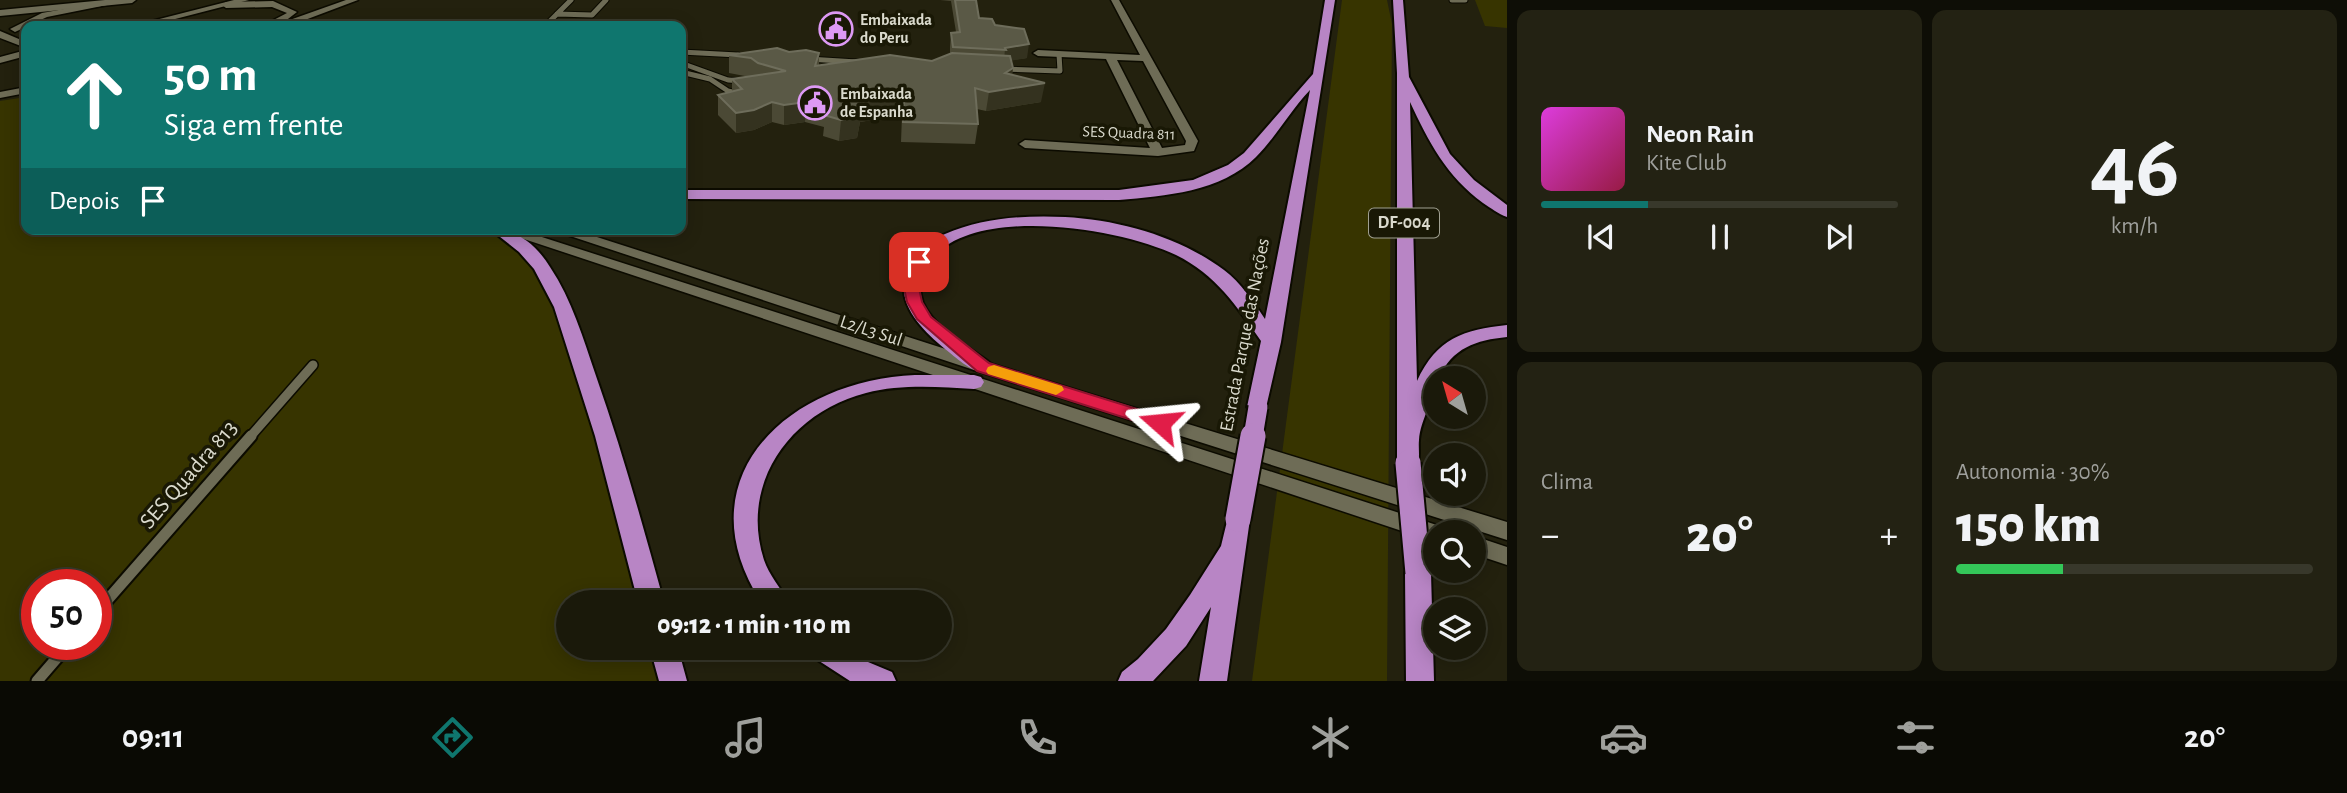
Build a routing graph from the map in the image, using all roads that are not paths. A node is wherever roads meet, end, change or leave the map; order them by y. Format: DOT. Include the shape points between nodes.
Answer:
graph roads {
  1 [pos="132,0"];
  2 [pos="245,0"];
  3 [pos="354,0"];
  4 [pos="572,0"];
  5 [pos="606,0"];
  6 [pos="1115,0"];
  7 [pos="1331,0"];
  8 [pos="1398,0"];
  9 [pos="1452,0"];
  10 [pos="1465,0"];
  11 [pos="123,1"];
  12 [pos="201,5"];
  13 [pos="226,5"];
  14 [pos="0,13"];
  15 [pos="557,14"];
  16 [pos="32,21"];
  17 [pos="152,21"];
  18 [pos="278,21"];
  19 [pos="295,21"];
  20 [pos="550,21"];
  21 [pos="0,23"];
  22 [pos="21,26"];
  23 [pos="15,29"];
  24 [pos="21,31"];
  25 [pos="0,34"];
  26 [pos="21,43"];
  27 [pos="686,52"];
  28 [pos="1038,53"];
  29 [pos="21,54"];
  30 [pos="1059,54"];
  31 [pos="750,56"];
  32 [pos="1110,56"];
  33 [pos="1147,58"];
  34 [pos="2,59"];
  35 [pos="806,59"];
  36 [pos="861,62"];
  37 [pos="686,66"];
  38 [pos="999,69"];
  39 [pos="686,72"];
  40 [pos="697,72"];
  41 [pos="1403,73"];
  42 [pos="1319,75"];
  43 [pos="728,80"];
  44 [pos="750,82"];
  45 [pos="719,83"];
  46 [pos="21,91"];
  47 [pos="754,92"];
  48 [pos="21,96"];
  49 [pos="0,97"];
  50 [pos="1025,144"];
  51 [pos="1158,152"];
  52 [pos="686,195"];
  53 [pos="1507,212"];
  54 [pos="508,235"];
  55 [pos="520,235"];
  56 [pos="574,235"];
  57 [pos="1507,331"];
  58 [pos="1271,342"];
  59 [pos="313,365"];
  60 [pos="979,374"];
  61 [pos="1407,455"];
  62 [pos="1423,529"];
  63 [pos="1507,531"];
  64 [pos="1486,549"];
  65 [pos="1233,550"];
  66 [pos="1507,556"];
  67 [pos="648,590"];
  68 [pos="768,590"];
  69 [pos="112,595"];
  70 [pos="55,660"];
  71 [pos="667,660"];
  72 [pos="842,660"];
  73 [pos="37,681"];
  74 [pos="673,681"];
  75 [pos="882,681"];
  76 [pos="1132,681"];
  77 [pos="1213,681"];
  78 [pos="1420,681"];
  1 -- 11 [label="main road"];
  2 -- 13 [label="main road"];
  3 -- 19 [label="main road"];
  4 -- 15 [label="lane"];
  5 -- 15 [label="lane" via="592,15"];
  6 -- 33 [label="main road, SES Quadra 811"];
  7 -- 42 [label="highway, Estrada Parque das Nações"];
  8 -- 41 [label="highway, DF-004"];
  9 -- 10 [label="lane"];
  11 -- 14 [label="main road"];
  11 -- 16 [label="main road"];
  12 -- 13 [label="main road"];
  12 -- 17 [label="main road"];
  13 -- 18 [label="main road" via="273,4 292,12"];
  15 -- 20 [label="lane"];
  21 -- 23 [label="main road"];
  22 -- 23 [label="main road"];
  23 -- 24 [label="main road"];
  25 -- 26 [label="main road"];
  27 -- 31 [label="lane"];
  28 -- 30 [label="main road"];
  29 -- 34 [label="main road"];
  30 -- 32 [label="main road"];
  30 -- 38 [label="lane" via="1060,71"];
  32 -- 33 [label="main road"];
  32 -- 51 [label="main road"];
  33 -- 51 [label="main road, SES Quadra 811" via="1192,141 1190,148 1181,152"];
  35 -- 36 [label="lane"];
  37 -- 40 [label="lane"];
  39 -- 40 [label="lane"];
  40 -- 43 [label="lane"];
  40 -- 45 [label="lane"];
  41 -- 53 [label="highway" via="1444,158 1463,181"];
  41 -- 61 [label="highway, DF-004"];
  42 -- 52 [label="highway" via="1299,92 1240,163 1214,178 1161,192"];
  42 -- 58 [label="highway, Estrada Parque das Nações"];
  43 -- 44 [label="lane"];
  43 -- 45 [label="lane"];
  45 -- 47 [label="lane" via="737,94"];
  46 -- 49 [label="main road"];
  48 -- 49 [label="main road"];
  50 -- 51 [label="main road, SES Quadra 811"];
  54 -- 67 [label="highway" via="542,267 563,307 606,436"];
  55 -- 60 [label="main road, L2/L3 Sul"];
  56 -- 60 [label="main road, L2/L3 Sul"];
  57 -- 61 [label="highway" via="1454,345 1436,363"];
  58 -- 60 [label="highway" via="1220,276 1168,246 1112,228 1035,221 1004,224 948,240 931,250 919,262 911,288 925,319"];
  58 -- 65 [label="highway, Estrada Parque das Nações, bridge"];
  59 -- 69 [label="lane, SES Quadra 813"];
  60 -- 62 [label="main road, L2/L3 Sul"];
  60 -- 63 [label="main road, L2/L3 Sul"];
  60 -- 68 [label="highway" via="857,389 806,412 771,444 757,463 744,510 751,562"];
  61 -- 78 [label="highway, DF-004, bridge" via="1418,573"];
  64 -- 66 [label="main road"];
  65 -- 76 [label="highway" via="1183,630 1160,658"];
  65 -- 77 [label="highway, Estrada Parque das Nações"];
  70 -- 73 [label="lane"];
  71 -- 74 [label="highway"];
  72 -- 75 [label="highway"];
}
